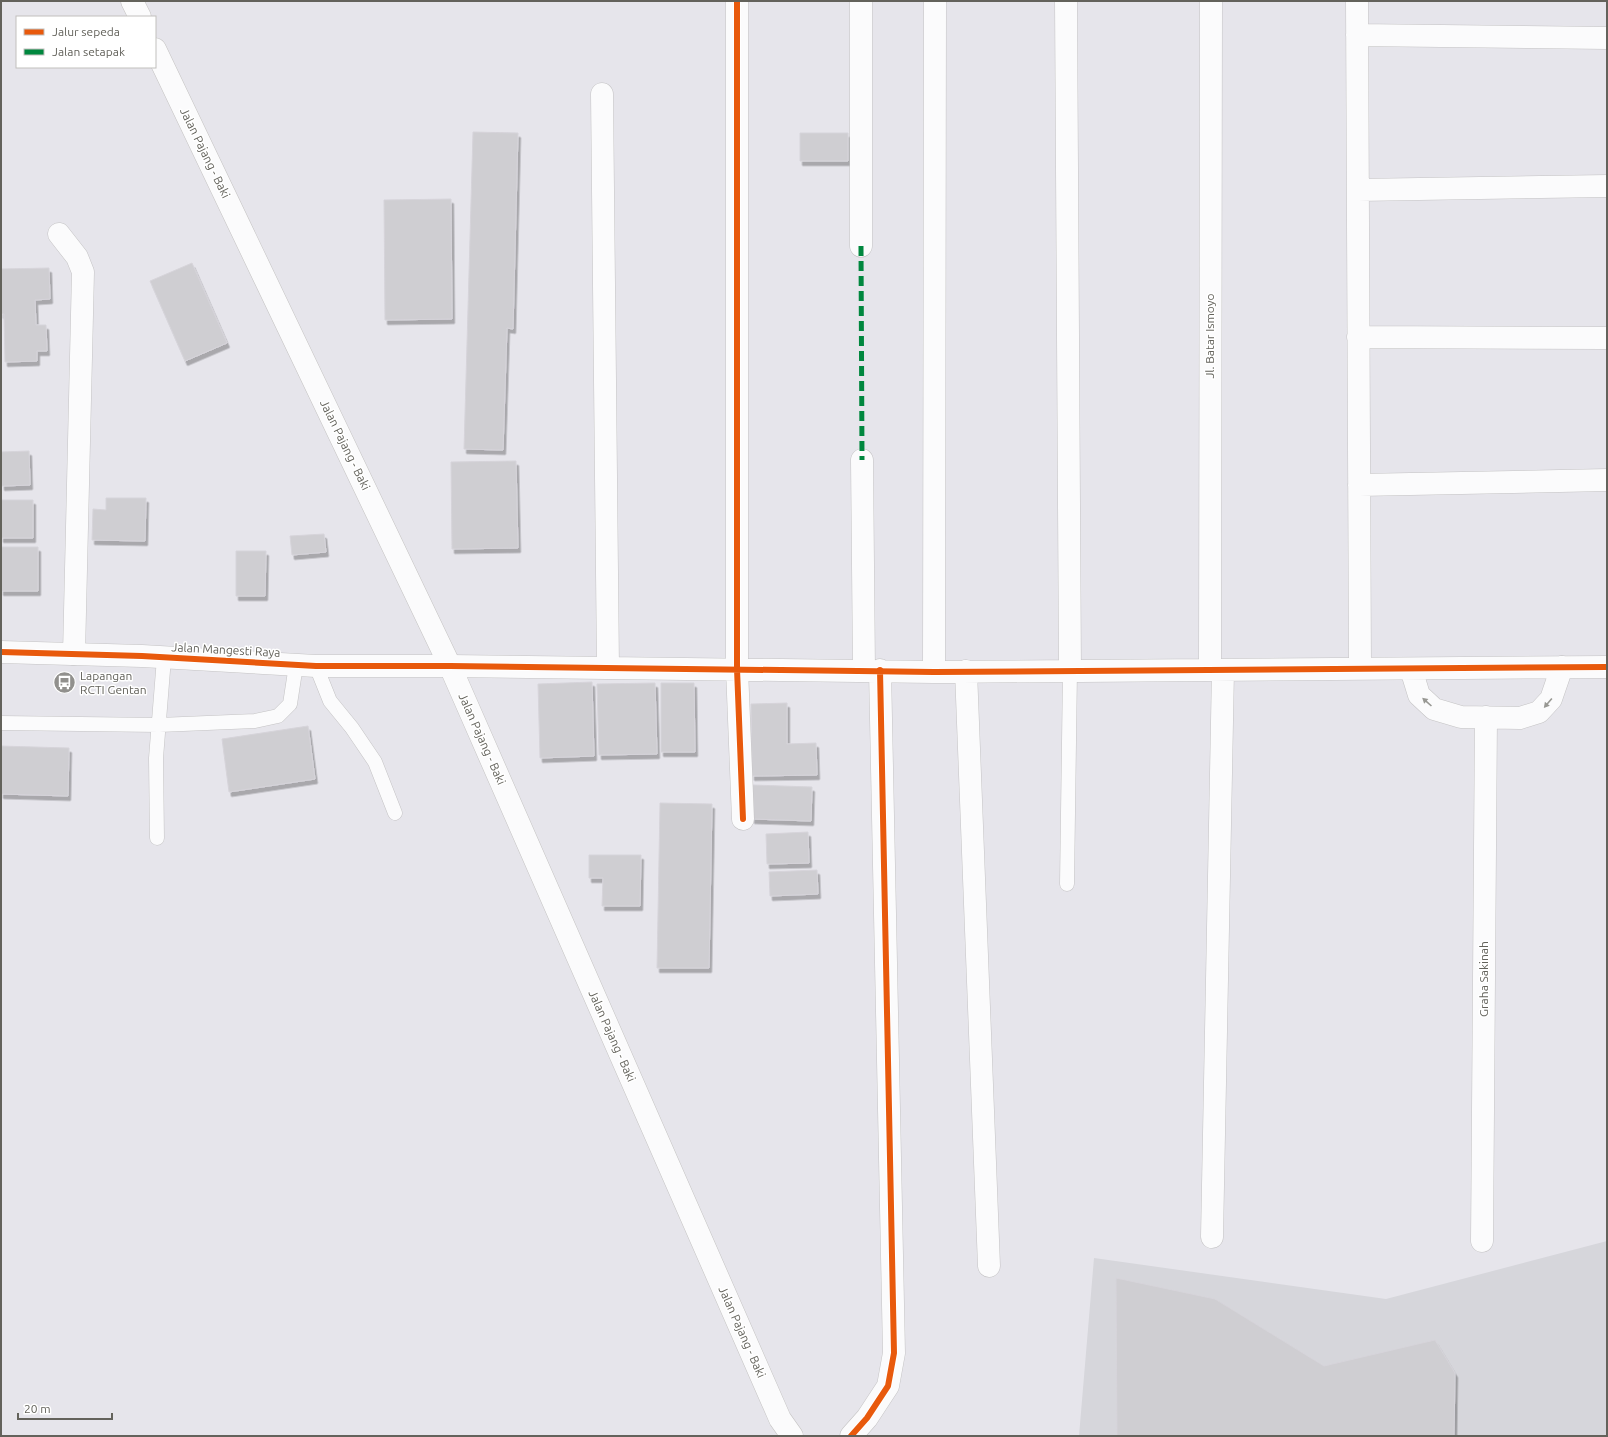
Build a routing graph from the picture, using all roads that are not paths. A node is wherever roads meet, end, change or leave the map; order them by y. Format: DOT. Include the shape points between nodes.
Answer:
graph roads {
  1 [pos="132,1"];
  2 [pos="737,1"];
  3 [pos="861,1"];
  4 [pos="935,1"];
  5 [pos="1066,1"];
  6 [pos="1211,1"];
  7 [pos="1357,1"];
  8 [pos="140,16"];
  9 [pos="1357,35"];
  10 [pos="1607,38"];
  11 [pos="156,51"];
  12 [pos="602,94"];
  13 [pos="1607,186"];
  14 [pos="1358,190"];
  15 [pos="59,234"];
  16 [pos="861,246"];
  17 [pos="1358,337"];
  18 [pos="1607,338"];
  19 [pos="862,460"];
  20 [pos="1607,480"];
  21 [pos="1359,485"];
  22 [pos="1,652"];
  23 [pos="74,654"];
  24 [pos="164,658"];
  25 [pos="306,665"];
  26 [pos="450,666"];
  27 [pos="1562,667"];
  28 [pos="1607,667"];
  29 [pos="608,668"];
  30 [pos="1360,668"];
  31 [pos="737,669"];
  32 [pos="1411,669"];
  33 [pos="872,670"];
  34 [pos="1216,670"];
  35 [pos="966,671"];
  36 [pos="1070,671"];
  37 [pos="934,672"];
  38 [pos="1486,717"];
  39 [pos="1,723"];
  40 [pos="159,725"];
  41 [pos="396,814"];
  42 [pos="743,819"];
  43 [pos="157,838"];
  44 [pos="1067,884"];
  45 [pos="1212,1237"];
  46 [pos="1482,1241"];
  47 [pos="989,1266"];
  48 [pos="792,1436"];
  49 [pos="851,1436"];
  1 -- 8 [label="street"];
  2 -- 31 [label="street"];
  3 -- 16 [label="street"];
  4 -- 37 [label="street"];
  5 -- 36 [label="street"];
  6 -- 34 [label="street, Jl. Batar Ismoyo"];
  7 -- 9 [label="street"];
  9 -- 10 [label="street"];
  9 -- 14 [label="street"];
  11 -- 26 [label="street, Jalan Pajang - Baki"];
  12 -- 29 [label="street"];
  13 -- 14 [label="street"];
  14 -- 17 [label="street"];
  15 -- 23 [label="street" via="77,257 83,272"];
  17 -- 18 [label="street"];
  17 -- 21 [label="street"];
  19 -- 33 [label="street"];
  20 -- 21 [label="street"];
  21 -- 30 [label="street"];
  22 -- 23 [label="street, Jalan Mangesti Raya"];
  23 -- 24 [label="street, Jalan Mangesti Raya"];
  24 -- 25 [label="street, Jalan Mangesti Raya"];
  24 -- 40 [label="lane"];
  25 -- 26 [label="street, Jalan Mangesti Raya"];
  25 -- 40 [label="lane" via="290,704 278,716 255,721"];
  25 -- 41 [label="lane" via="375,762"];
  26 -- 29 [label="street, Jalan Mangesti Raya"];
  26 -- 48 [label="street, Jalan Pajang - Baki" via="780,1419"];
  27 -- 28 [label="street, Jalan Mangesti Raya"];
  27 -- 32 [label="street, Jalan Mangesti Raya"];
  27 -- 38 [label="street, one-way" via="1551,699 1539,712 1520,718"];
  29 -- 31 [label="street, Jalan Mangesti Raya"];
  30 -- 32 [label="street, Jalan Mangesti Raya"];
  30 -- 34 [label="street, Jalan Mangesti Raya"];
  31 -- 33 [label="street, Jalan Mangesti Raya"];
  31 -- 42 [label="street"];
  38 -- 32 [label="street, one-way" via="1461,717 1434,709 1419,695"];
  33 -- 37 [label="street, Jalan Mangesti Raya"];
  33 -- 49 [label="street" via="894,1352 888,1386"];
  34 -- 36 [label="street, Jalan Mangesti Raya"];
  34 -- 45 [label="street, Jl. Batar Ismoyo"];
  35 -- 36 [label="street, Jalan Mangesti Raya"];
  35 -- 37 [label="street, Jalan Mangesti Raya"];
  35 -- 47 [label="street"];
  36 -- 44 [label="lane"];
  38 -- 46 [label="street, Graha Sakinah"];
  39 -- 40 [label="lane"];
  40 -- 43 [label="lane" via="156,758"];
}
